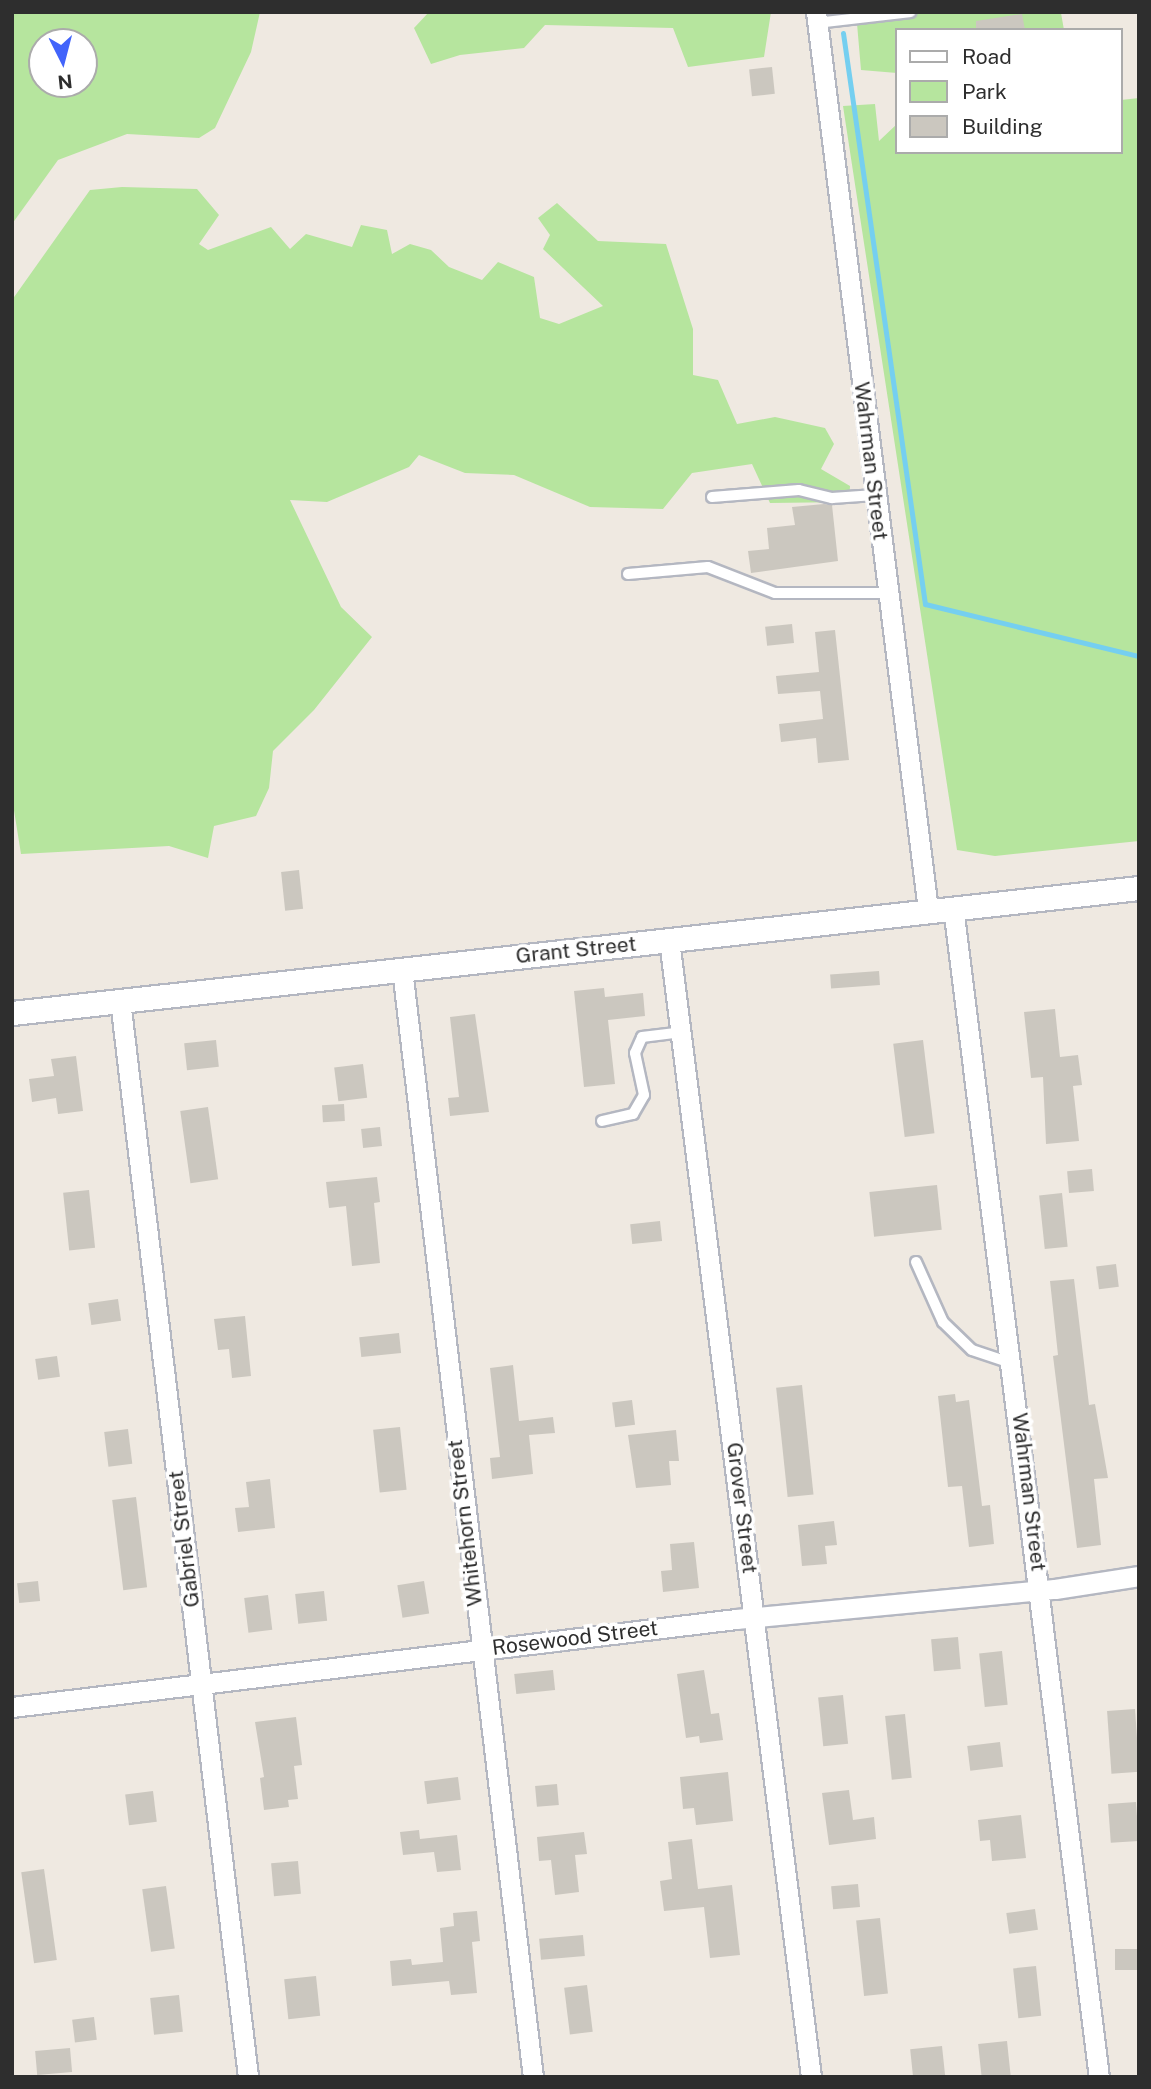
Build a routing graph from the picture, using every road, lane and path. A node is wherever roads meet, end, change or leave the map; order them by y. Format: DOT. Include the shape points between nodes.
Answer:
graph roads {
  1 [pos="910,12"];
  2 [pos="816,18"];
  3 [pos="875,495"];
  4 [pos="712,497"];
  5 [pos="628,574"];
  6 [pos="888,593"];
  7 [pos="1139,888"];
  8 [pos="953,907"];
  9 [pos="928,909"];
  10 [pos="669,940"];
  11 [pos="402,969"];
  12 [pos="120,1000"];
  13 [pos="12,1013"];
  14 [pos="680,1032"];
  15 [pos="601,1121"];
  16 [pos="916,1262"];
  17 [pos="1013,1363"];
  18 [pos="1139,1576"];
  19 [pos="1041,1590"];
  20 [pos="755,1618"];
  21 [pos="480,1650"];
  22 [pos="201,1684"];
  23 [pos="12,1707"];
  24 [pos="248,2077"];
  25 [pos="533,2077"];
  26 [pos="811,2077"];
  27 [pos="1099,2077"];
  1 -- 2 [label="lane"];
  2 -- 3 [label="street, Wahrman Street"];
  3 -- 4 [label="lane" via="832,498 799,490"];
  3 -- 6 [label="street, Wahrman Street"];
  5 -- 6 [label="lane" via="708,567 775,593"];
  6 -- 9 [label="street, Wahrman Street"];
  7 -- 8 [label="street, Grant Street"];
  8 -- 9 [label="street, Grant Street"];
  8 -- 17 [label="street, Wahrman Street"];
  9 -- 10 [label="street, Grant Street"];
  10 -- 11 [label="street, Grant Street"];
  10 -- 14 [label="street, Grover Street"];
  11 -- 12 [label="street, Grant Street"];
  11 -- 21 [label="street, Whitehorn Street"];
  12 -- 13 [label="street, Grant Street"];
  12 -- 22 [label="street, Gabriel Street"];
  14 -- 15 [label="lane" via="642,1037 635,1053 643,1095 633,1114"];
  14 -- 20 [label="street, Grover Street"];
  16 -- 17 [label="lane" via="943,1322 972,1350"];
  17 -- 19 [label="street, Wahrman Street"];
  18 -- 19 [label="street, Rosewood Street"];
  19 -- 20 [label="street, Rosewood Street"];
  19 -- 27 [label="street, Wahrman Street"];
  20 -- 21 [label="street, Rosewood Street"];
  20 -- 26 [label="street, Grover Street"];
  21 -- 22 [label="street, Rosewood Street"];
  21 -- 25 [label="street, Whitehorn Street"];
  22 -- 23 [label="street, Rosewood Street"];
  22 -- 24 [label="street, Gabriel Street"];
}
